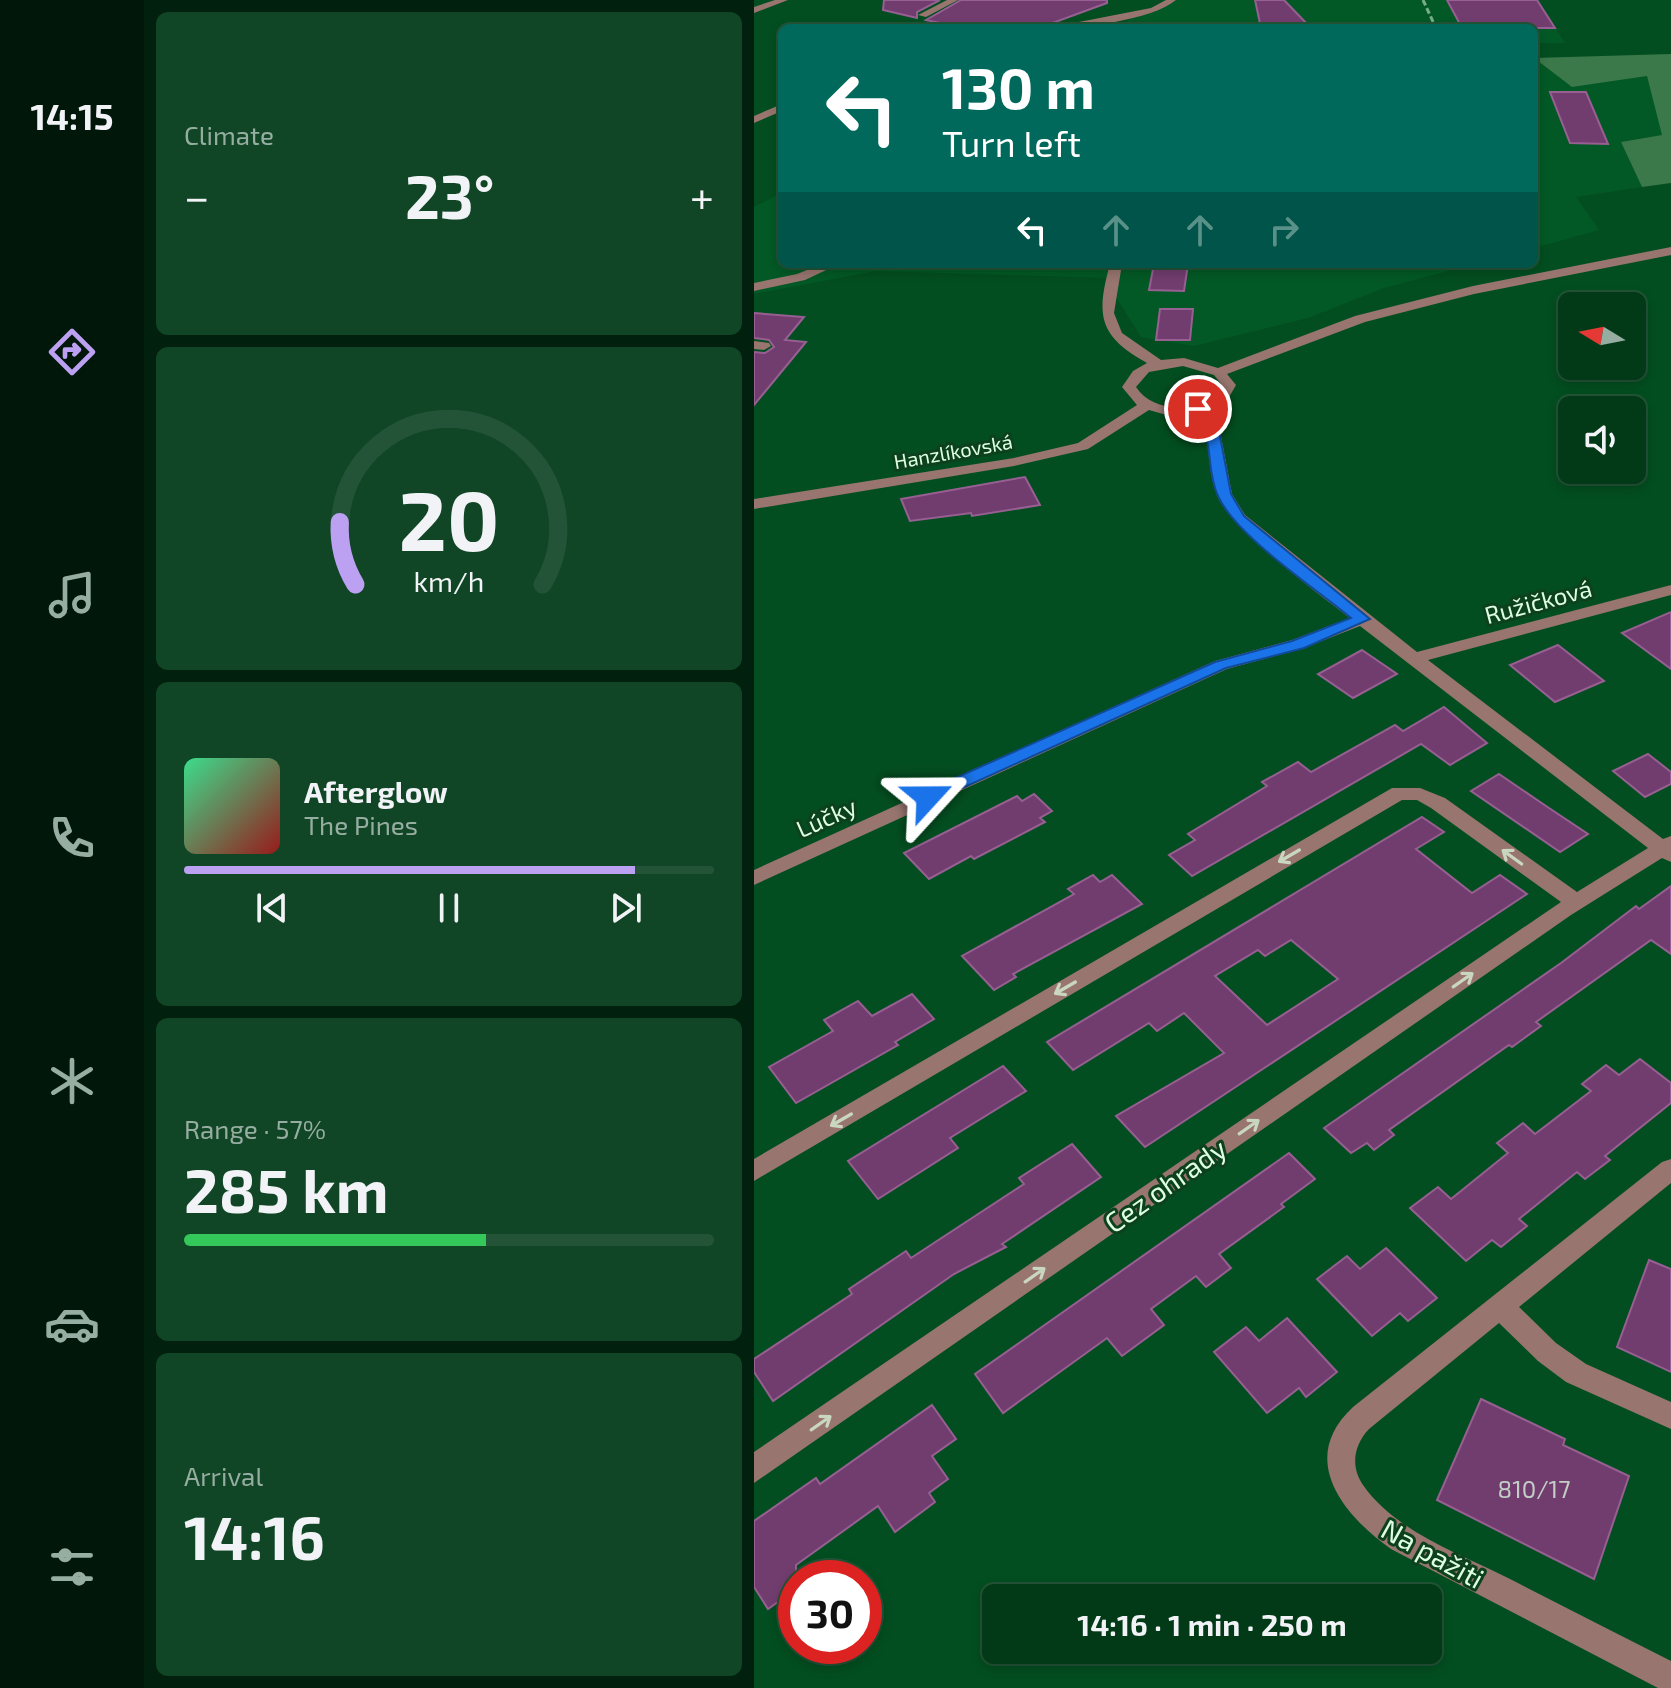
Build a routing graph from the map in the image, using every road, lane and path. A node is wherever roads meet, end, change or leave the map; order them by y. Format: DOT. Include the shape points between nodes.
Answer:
graph roads {
  1 [pos="784,0"];
  2 [pos="954,0"];
  3 [pos="1148,0"];
  4 [pos="1172,0"];
  5 [pos="754,10"];
  6 [pos="1143,11"];
  7 [pos="923,15"];
  8 [pos="1132,15"];
  9 [pos="1077,24"];
  10 [pos="1136,24"];
  11 [pos="778,109"];
  12 [pos="754,119"];
  13 [pos="1671,251"];
  14 [pos="823,268"];
  15 [pos="1115,268"];
  16 [pos="754,287"];
  17 [pos="1158,364"];
  18 [pos="1219,372"];
  19 [pos="1147,405"];
  20 [pos="1198,409"];
  21 [pos="754,504"];
  22 [pos="1671,590"];
  23 [pos="1362,619"];
  24 [pos="1417,658"];
  25 [pos="1668,849"];
  26 [pos="754,878"];
  27 [pos="1576,902"];
  28 [pos="754,1171"];
  29 [pos="1667,1180"];
  30 [pos="1500,1306"];
  31 [pos="1671,1416"];
  32 [pos="754,1469"];
  33 [pos="1671,1678"];
  1 -- 5 [label="street"];
  2 -- 7 [label="street"];
  3 -- 6 [label="street"];
  4 -- 6 [label="street"];
  6 -- 8 [label="street"];
  8 -- 9 [label="street"];
  8 -- 10 [label="street"];
  11 -- 12 [label="street"];
  13 -- 18 [label="street" via="1473,290 1360,319"];
  14 -- 16 [label="street"];
  15 -- 17 [label="street" via="1105,301 1110,329 1131,351"];
  17 -- 18 [label="street" via="1184,362"];
  17 -- 19 [label="street" via="1136,374 1129,387"];
  18 -- 20 [label="street" via="1226,378 1227,392"];
  19 -- 20 [label="street"];
  19 -- 21 [label="street, Hanzlíkovská" via="1083,446"];
  20 -- 23 [label="street" via="1212,426 1224,494 1239,518"];
  22 -- 24 [label="street, Ružičková"];
  23 -- 24 [label="street"];
  23 -- 26 [label="street, Lúčky" via="1221,665"];
  24 -- 25 [label="street"];
  25 -- 27 [label="street, Cez ohrady"];
  27 -- 28 [label="street, one-way" via="1438,803 1420,794 1399,793"];
  32 -- 27 [label="street, Cez ohrady, one-way"];
  29 -- 30 [label="street, Na pažiti"];
  30 -- 31 [label="street" via="1576,1373"];
  30 -- 33 [label="street, Na pažiti" via="1348,1432 1340,1457 1346,1484 1369,1516 1401,1539"];
}
